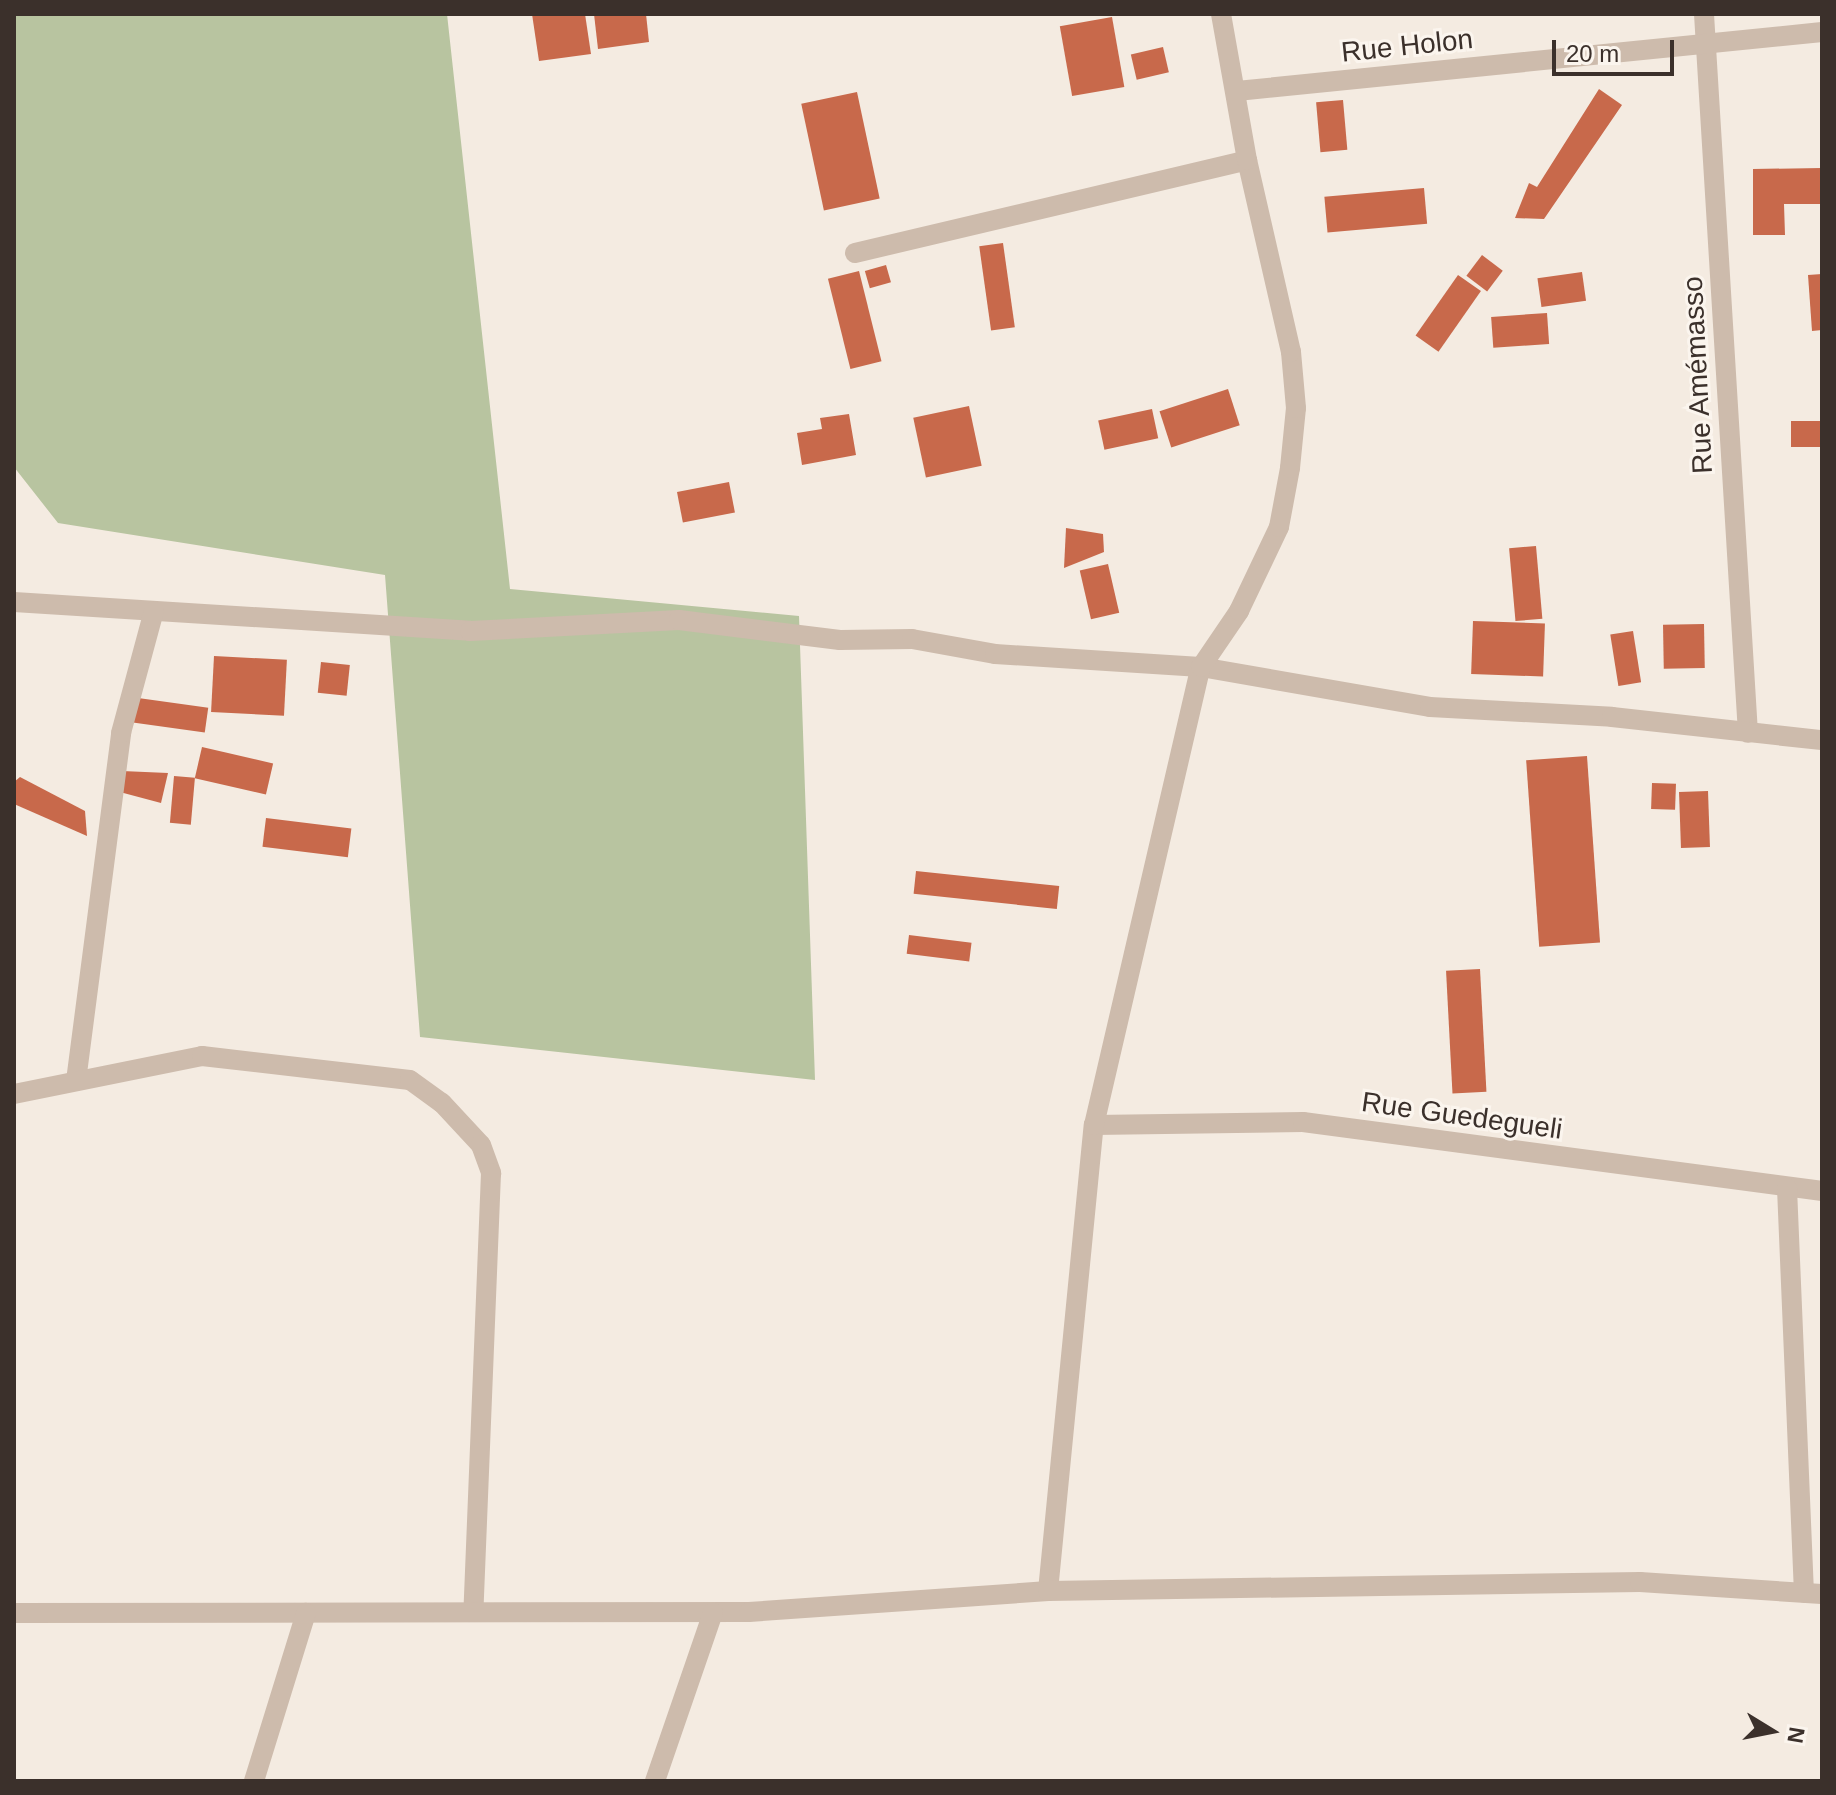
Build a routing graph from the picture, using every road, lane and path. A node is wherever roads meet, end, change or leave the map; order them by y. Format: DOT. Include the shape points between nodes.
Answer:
graph roads {
  1 [pos="1221,14"];
  2 [pos="1704,14"];
  3 [pos="1822,32"];
  4 [pos="1706,44"];
  5 [pos="1237,91"];
  6 [pos="1247,160"];
  7 [pos="855,253"];
  8 [pos="14,602"];
  9 [pos="154,611"];
  10 [pos="1201,667"];
  11 [pos="1748,733"];
  12 [pos="1822,740"];
  13 [pos="76,1081"];
  14 [pos="14,1094"];
  15 [pos="1094,1125"];
  16 [pos="1787,1188"];
  17 [pos="1822,1191"];
  18 [pos="1048,1591"];
  19 [pos="1813,1594"];
  20 [pos="473,1612"];
  21 [pos="14,1613"];
  22 [pos="306,1613"];
  23 [pos="713,1613"];
  24 [pos="254,1781"];
  25 [pos="655,1781"];
  1 -- 5 [label="street"];
  2 -- 4 [label="street, Rue Amémasso"];
  3 -- 4 [label="street, Rue Holon"];
  4 -- 5 [label="street, Rue Holon"];
  4 -- 11 [label="street, Rue Amémasso"];
  5 -- 6 [label="street"];
  6 -- 7 [label="street"];
  6 -- 10 [label="street" via="1291,352 1296,408 1279,527 1239,611"];
  8 -- 9 [label="street"];
  9 -- 10 [label="street" via="470,631 679,620 840,640 912,639 995,654"];
  9 -- 13 [label="street" via="121,733"];
  10 -- 11 [label="street" via="1430,707 1612,717"];
  10 -- 15 [label="street"];
  11 -- 12 [label="street"];
  13 -- 14 [label="street"];
  13 -- 20 [label="street" via="202,1056 410,1080 442,1103 481,1145 491,1173"];
  15 -- 16 [label="street, Rue Guedegueli" via="1303,1122"];
  15 -- 18 [label="street"];
  16 -- 17 [label="street, Rue Guedegueli"];
  16 -- 19 [label="street"];
  18 -- 19 [label="street" via="1640,1582"];
  18 -- 23 [label="street"];
  20 -- 22 [label="street"];
  20 -- 23 [label="street"];
  21 -- 22 [label="street"];
  22 -- 24 [label="street"];
  23 -- 25 [label="street"];
}
